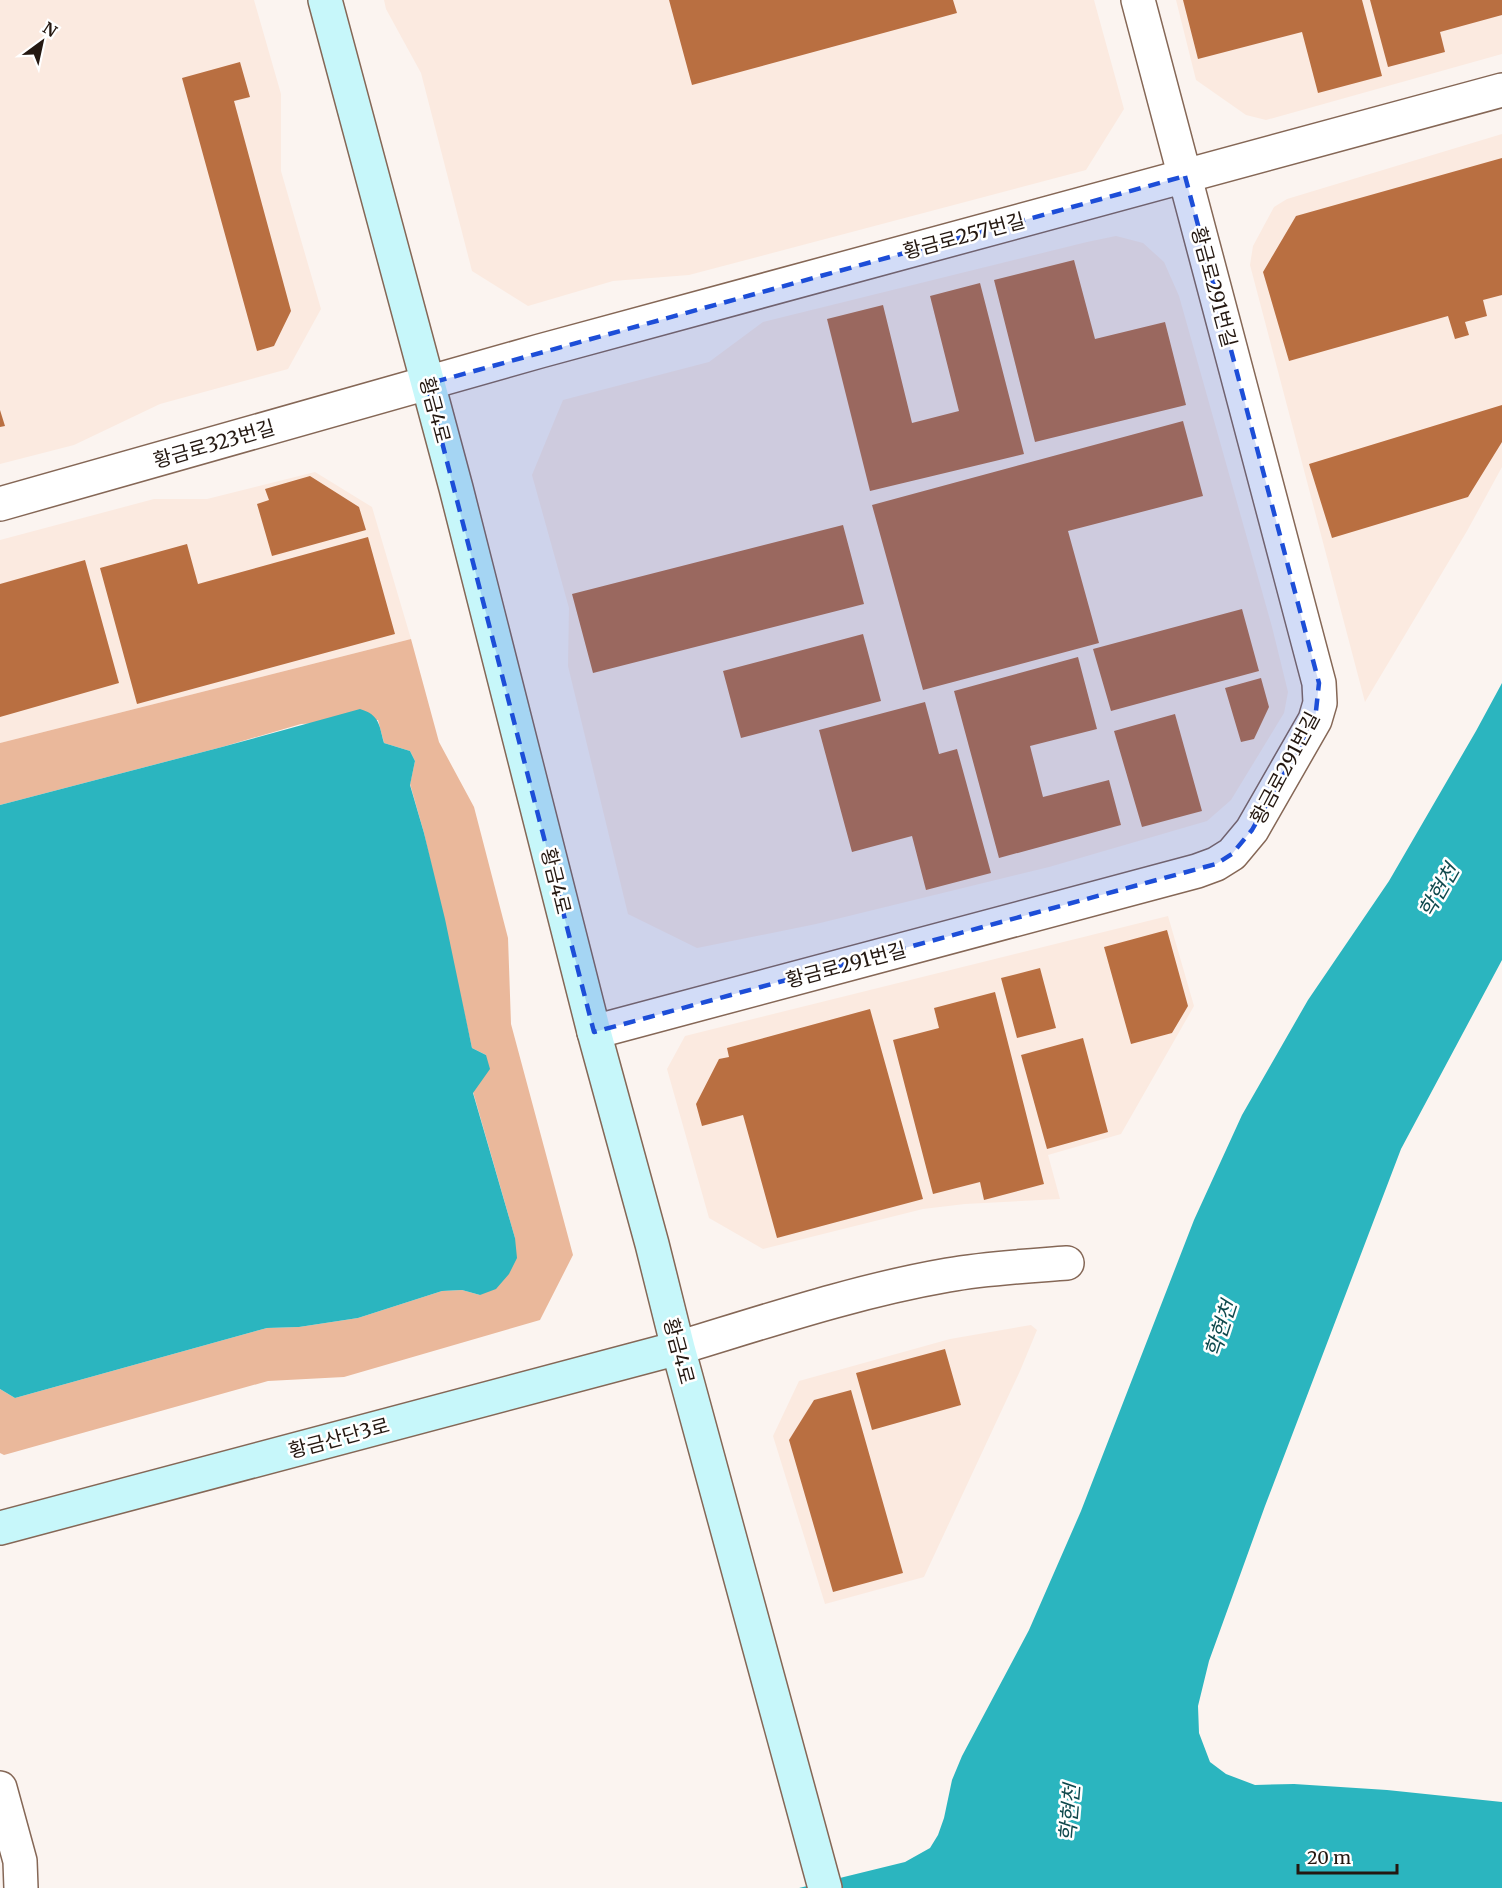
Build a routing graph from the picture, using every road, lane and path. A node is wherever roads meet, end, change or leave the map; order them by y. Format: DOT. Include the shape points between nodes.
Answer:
graph roads {
  1 [pos="325,0"];
  2 [pos="1138,0"];
  3 [pos="1502,90"];
  4 [pos="1185,176"];
  5 [pos="427,384"];
  6 [pos="0,504"];
  7 [pos="594,1032"];
  8 [pos="1067,1263"];
  9 [pos="678,1348"];
  10 [pos="0,1528"];
  11 [pos="0,1788"];
  12 [pos="21,1888"];
  13 [pos="825,1888"];
  1 -- 5 [label="street, 황금4로"];
  2 -- 4 [label="street, 황금로291번길"];
  3 -- 4 [label="street, 황금로257번길"];
  4 -- 5 [label="street, 황금로257번길"];
  4 -- 7 [label="street, 황금로291번길" via="1319,683 1320,703 1315,720 1252,830 1232,854 1197,871"];
  5 -- 6 [label="street, 황금로323번길"];
  5 -- 7 [label="street, 황금4로"];
  7 -- 9 [label="street, 황금4로"];
  8 -- 9 [label="street" via="962,1273 896,1285"];
  9 -- 10 [label="street, 황금산단3로"];
  9 -- 13 [label="street, 황금4로"];
  11 -- 12 [label="street" via="20,1861"];
}
